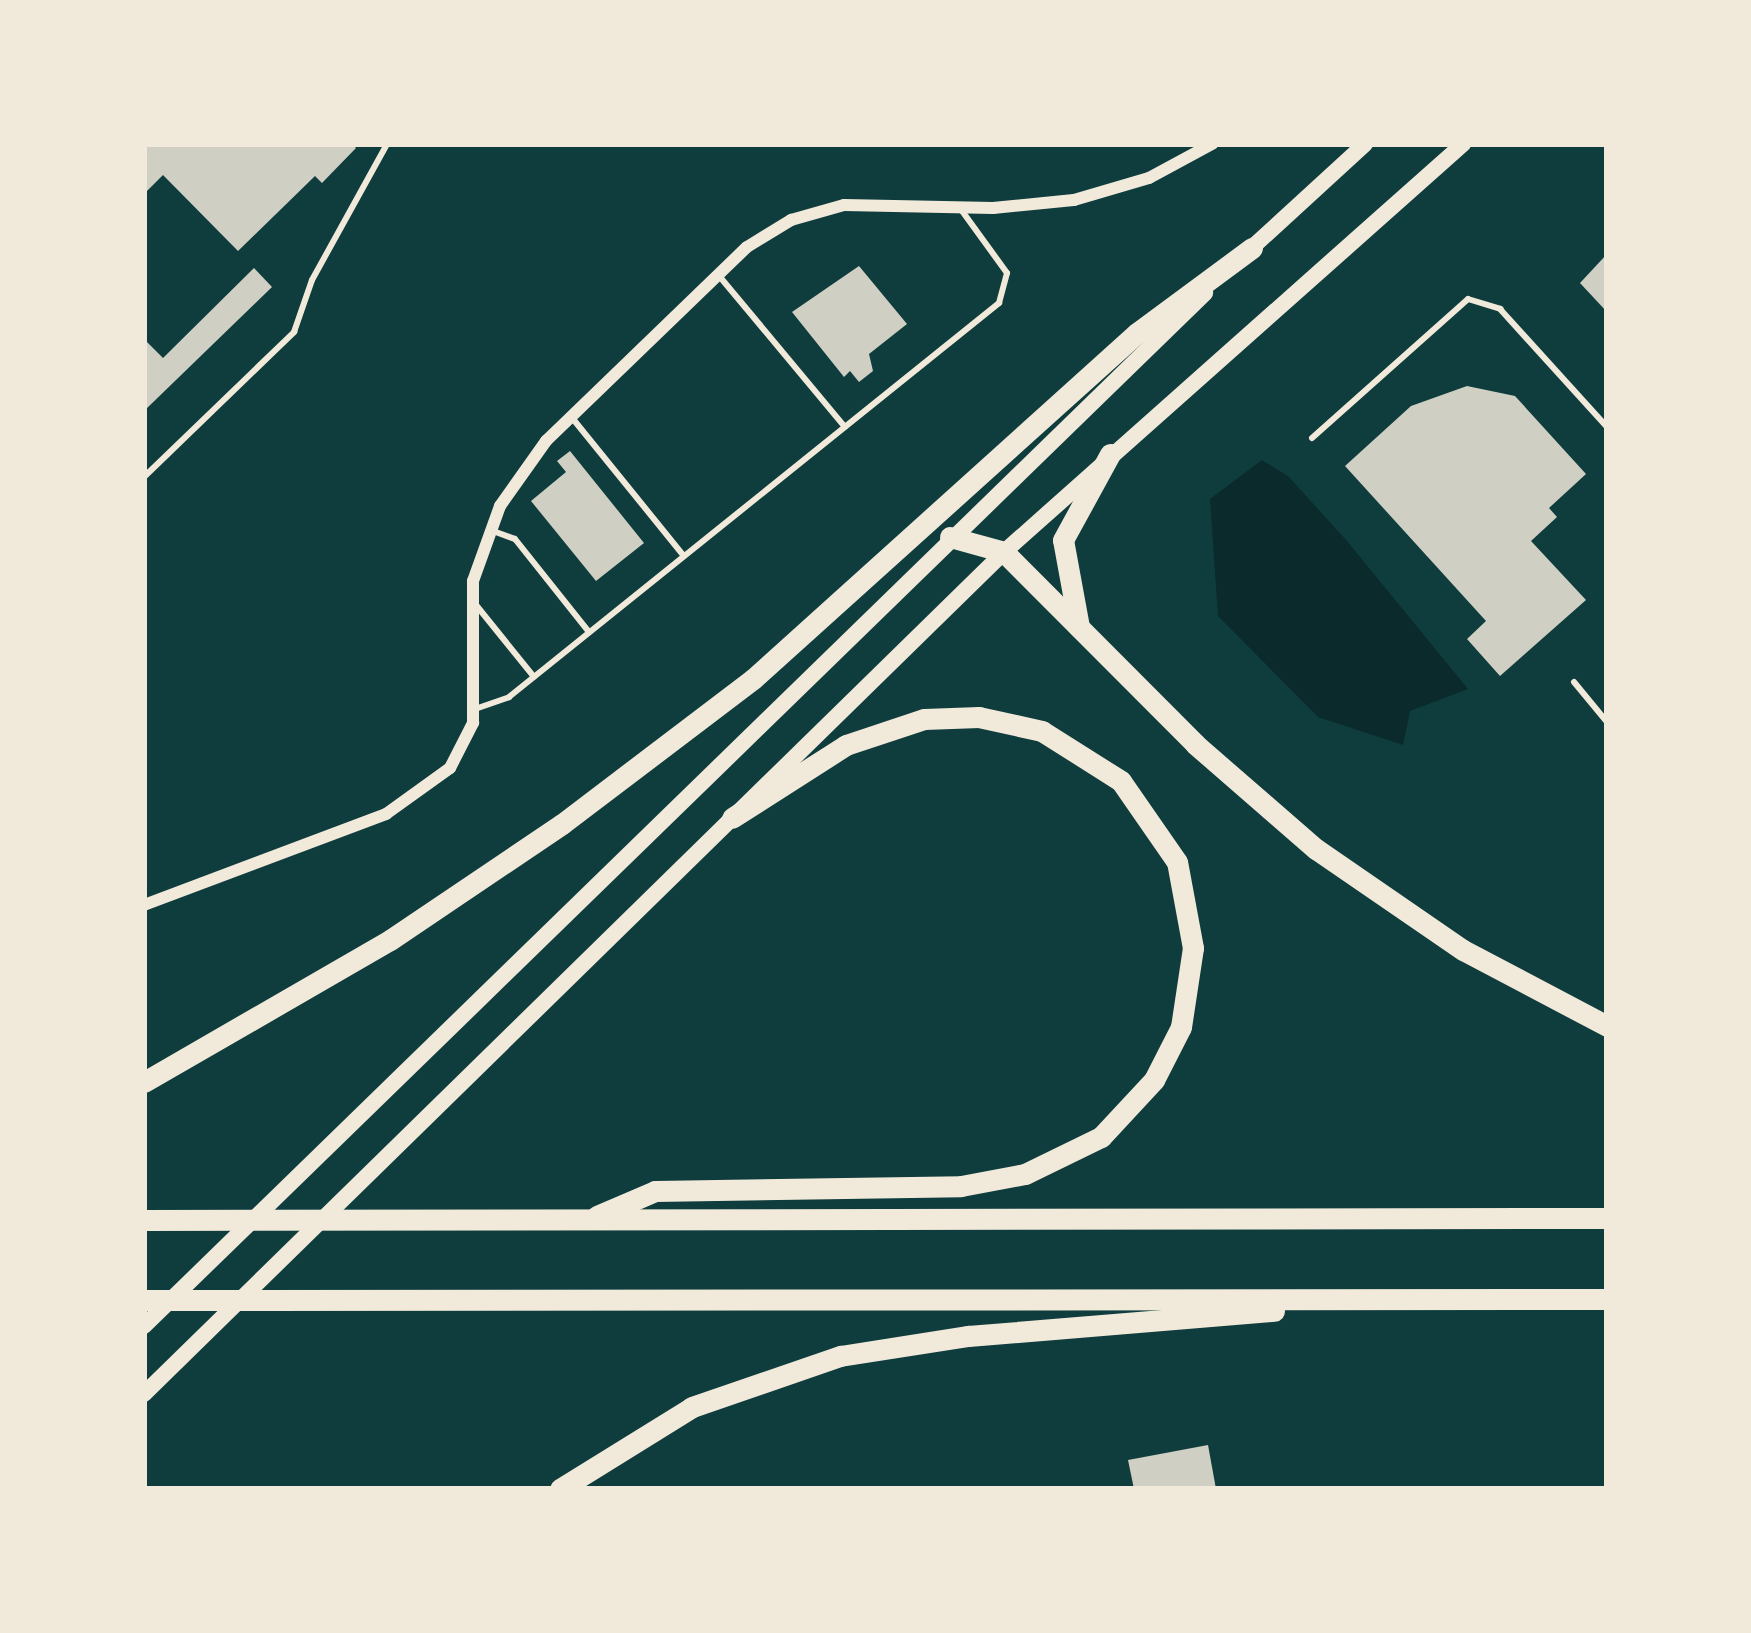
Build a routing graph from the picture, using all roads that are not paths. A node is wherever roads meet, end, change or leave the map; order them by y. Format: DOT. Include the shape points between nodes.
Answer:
graph roads {
  1 [pos="387,144"];
  2 [pos="1212,144"];
  3 [pos="1365,144"];
  4 [pos="1462,144"];
  5 [pos="960,207"];
  6 [pos="1252,248"];
  7 [pos="718,274"];
  8 [pos="571,417"];
  9 [pos="845,427"];
  10 [pos="1607,427"];
  11 [pos="1312,438"];
  12 [pos="1110,454"];
  13 [pos="144,477"];
  14 [pos="489,529"];
  15 [pos="950,537"];
  16 [pos="1004,552"];
  17 [pos="685,556"];
  18 [pos="472,601"];
  19 [pos="1079,628"];
  20 [pos="589,632"];
  21 [pos="534,677"];
  22 [pos="1574,682"];
  23 [pos="475,709"];
  24 [pos="1607,722"];
  25 [pos="732,818"];
  26 [pos="144,905"];
  27 [pos="1607,1026"];
  28 [pos="144,1082"];
  29 [pos="1607,1219"];
  30 [pos="144,1220"];
  31 [pos="587,1220"];
  32 [pos="1395,1299"];
  33 [pos="1607,1299"];
  34 [pos="144,1300"];
  35 [pos="144,1326"];
  36 [pos="150,1389"];
  37 [pos="560,1489"];
  1 -- 13 [label="lane" via="312,280 294,332"];
  2 -- 5 [label="street" via="1096,195"];
  3 -- 6 [label="main road"];
  4 -- 12 [label="main road"];
  5 -- 7 [label="street" via="876,200 815,211"];
  5 -- 9 [label="lane" via="1007,273 999,303"];
  6 -- 15 [label="main road"];
  6 -- 28 [label="highway" via="1137,333 753,679 581,809 390,940"];
  7 -- 8 [label="street"];
  7 -- 9 [label="lane"];
  8 -- 14 [label="street" via="523,469"];
  8 -- 17 [label="lane"];
  9 -- 17 [label="lane"];
  10 -- 11 [label="lane" via="1500,309 1468,299"];
  12 -- 16 [label="main road"];
  12 -- 19 [label="highway" via="1063,540"];
  14 -- 18 [label="street"];
  14 -- 20 [label="lane" via="515,539"];
  15 -- 16 [label="highway"];
  15 -- 35 [label="main road"];
  16 -- 19 [label="highway"];
  16 -- 25 [label="main road"];
  17 -- 20 [label="lane"];
  18 -- 21 [label="lane"];
  18 -- 23 [label="street"];
  19 -- 27 [label="highway" via="1316,849 1448,940"];
  20 -- 21 [label="lane"];
  21 -- 23 [label="lane"];
  22 -- 24 [label="lane"];
  23 -- 26 [label="street" via="454,763 409,801"];
  25 -- 31 [label="highway" via="846,745 905,724 979,717 1042,731 1120,781 1177,862 1193,948 1181,1027 1154,1081 1101,1137 1025,1174 961,1186 655,1191"];
  25 -- 36 [label="main road"];
  29 -- 31 [label="highway"];
  30 -- 31 [label="highway"];
  32 -- 33 [label="highway"];
  32 -- 34 [label="highway"];
  32 -- 37 [label="highway" via="968,1336 840,1355 692,1407"];
}
